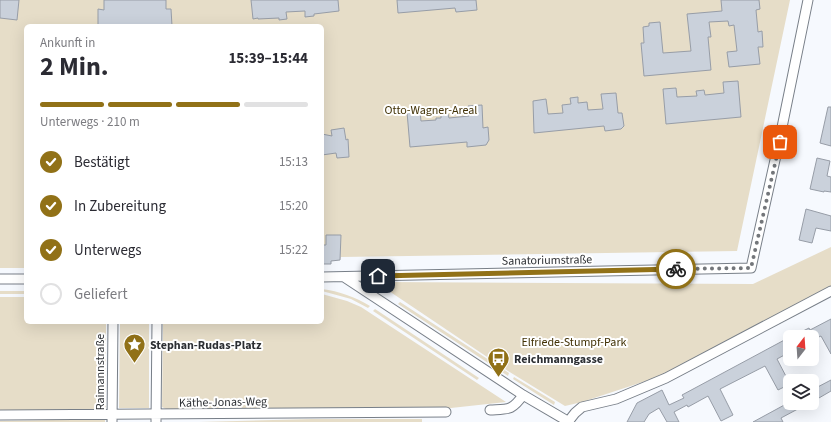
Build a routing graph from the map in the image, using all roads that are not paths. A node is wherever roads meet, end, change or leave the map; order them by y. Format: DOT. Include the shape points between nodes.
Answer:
graph roads {
  1 [pos="808,0"];
  2 [pos="324,277"];
  3 [pos="344,277"];
  4 [pos="0,279"];
  5 [pos="24,279"];
  6 [pos="831,291"];
  7 [pos="113,324"];
  8 [pos="157,324"];
  9 [pos="523,395"];
  10 [pos="490,410"];
  11 [pos="446,412"];
  12 [pos="0,415"];
  13 [pos="112,418"];
  14 [pos="156,418"];
  15 [pos="569,422"];
  1 -- 3 [label="street, Sanatoriumstraße" via="780,142 751,268"];
  2 -- 3 [label="street, Sanatoriumstraße"];
  3 -- 9 [label="street"];
  4 -- 5 [label="street"];
  6 -- 15 [label="street" via="666,378 616,399 582,407"];
  7 -- 13 [label="street, Raimannstraße"];
  8 -- 14 [label="street"];
  9 -- 10 [label="street" via="516,406"];
  9 -- 15 [label="street"];
  11 -- 14 [label="street, Käthe-Jonas-Weg"];
  12 -- 13 [label="street, Käthe-Jonas-Weg"];
  13 -- 14 [label="street, Käthe-Jonas-Weg"];
}
